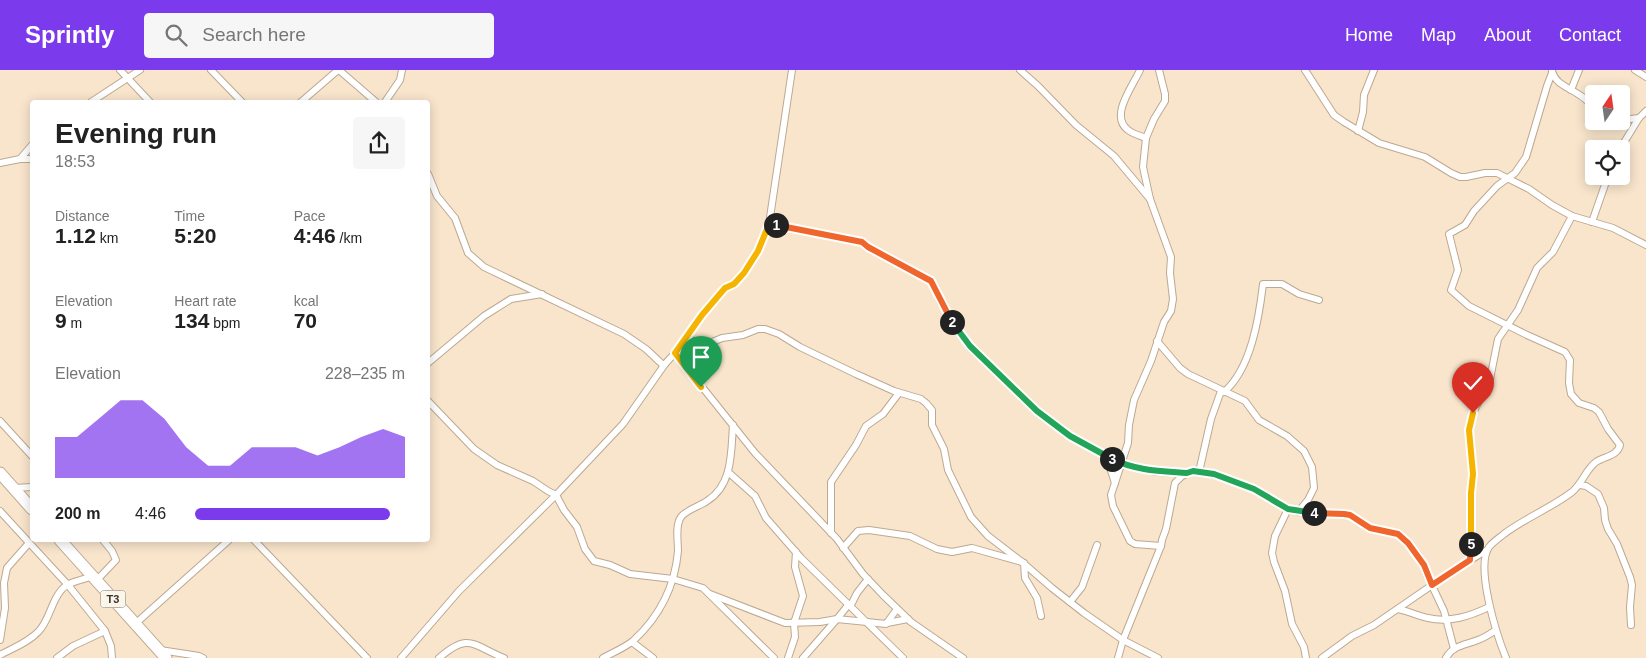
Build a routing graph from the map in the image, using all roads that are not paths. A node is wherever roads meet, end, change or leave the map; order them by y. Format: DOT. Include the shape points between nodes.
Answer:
graph roads {
  1 [pos="120,70"];
  2 [pos="140,70"];
  3 [pos="211,70"];
  4 [pos="338,70"];
  5 [pos="402,70"];
  6 [pos="792,70"];
  7 [pos="1020,70"];
  8 [pos="1159,70"];
  9 [pos="1305,70"];
  10 [pos="1374,70"];
  11 [pos="1579,70"];
  12 [pos="1634,70"];
  13 [pos="1138,72"];
  14 [pos="1552,72"];
  15 [pos="127,78"];
  16 [pos="1646,78"];
  17 [pos="1571,90"];
  18 [pos="1585,99"];
  19 [pos="94,100"];
  20 [pos="148,100"];
  21 [pos="240,100"];
  22 [pos="302,100"];
  23 [pos="374,100"];
  24 [pos="386,100"];
  25 [pos="1646,111"];
  26 [pos="1639,118"];
  27 [pos="1630,119"];
  28 [pos="1358,131"];
  29 [pos="1146,138"];
  30 [pos="1626,140"];
  31 [pos="30,148"];
  32 [pos="20,159"];
  33 [pos="30,159"];
  34 [pos="0,163"];
  35 [pos="1508,178"];
  36 [pos="430,179"];
  37 [pos="1605,185"];
  38 [pos="1150,199"];
  39 [pos="1572,216"];
  40 [pos="1592,222"];
  41 [pos="769,224"];
  42 [pos="1646,245"];
  43 [pos="543,294"];
  44 [pos="1319,300"];
  45 [pos="1507,326"];
  46 [pos="686,338"];
  47 [pos="1158,341"];
  48 [pos="675,353"];
  49 [pos="430,361"];
  50 [pos="665,364"];
  51 [pos="1222,392"];
  52 [pos="899,393"];
  53 [pos="430,403"];
  54 [pos="0,420"];
  55 [pos="733,425"];
  56 [pos="30,454"];
  57 [pos="1106,455"];
  58 [pos="1123,464"];
  59 [pos="0,472"];
  60 [pos="728,472"];
  61 [pos="1199,472"];
  62 [pos="1187,473"];
  63 [pos="1115,483"];
  64 [pos="1580,485"];
  65 [pos="30,487"];
  66 [pos="14,488"];
  67 [pos="556,495"];
  68 [pos="30,507"];
  69 [pos="1288,509"];
  70 [pos="0,511"];
  71 [pos="1298,512"];
  72 [pos="831,533"];
  73 [pos="62,542"];
  74 [pos="105,542"];
  75 [pos="227,542"];
  76 [pos="256,542"];
  77 [pos="29,543"];
  78 [pos="1097,545"];
  79 [pos="1161,546"];
  80 [pos="843,548"];
  81 [pos="1488,550"];
  82 [pos="796,552"];
  83 [pos="1470,560"];
  84 [pos="1023,562"];
  85 [pos="95,578"];
  86 [pos="673,579"];
  87 [pos="868,579"];
  88 [pos="68,585"];
  89 [pos="1432,585"];
  90 [pos="709,594"];
  91 [pos="1070,602"];
  92 [pos="850,605"];
  93 [pos="1489,607"];
  94 [pos="897,608"];
  95 [pos="1398,608"];
  96 [pos="1041,616"];
  97 [pos="837,619"];
  98 [pos="908,619"];
  99 [pos="1447,620"];
  100 [pos="867,622"];
  101 [pos="794,623"];
  102 [pos="887,623"];
  103 [pos="135,624"];
  104 [pos="1630,624"];
  105 [pos="1496,630"];
  106 [pos="105,631"];
  107 [pos="0,640"];
  108 [pos="1123,640"];
  109 [pos="632,642"];
  110 [pos="1454,648"];
  111 [pos="162,654"];
  112 [pos="0,655"];
  113 [pos="57,658"];
  114 [pos="112,658"];
  115 [pos="202,658"];
  116 [pos="366,658"];
  117 [pos="400,658"];
  118 [pos="439,658"];
  119 [pos="504,658"];
  120 [pos="603,658"];
  121 [pos="653,658"];
  122 [pos="774,658"];
  123 [pos="788,658"];
  124 [pos="803,658"];
  125 [pos="903,658"];
  126 [pos="963,658"];
  127 [pos="1118,658"];
  128 [pos="1158,658"];
  129 [pos="1306,658"];
  130 [pos="1322,658"];
  131 [pos="1446,658"];
  132 [pos="1506,658"];
  1 -- 15 [label="street"];
  2 -- 15 [label="street"];
  3 -- 21 [label="street"];
  4 -- 22 [label="street"];
  4 -- 23 [label="street"];
  5 -- 24 [label="street" via="400,80"];
  6 -- 41 [label="street"];
  7 -- 38 [label="street" via="1076,125 1114,156"];
  8 -- 29 [label="street" via="1165,100"];
  9 -- 28 [label="street" via="1334,115"];
  10 -- 28 [label="street" via="1362,100 1363,112"];
  11 -- 17 [label="street"];
  12 -- 16 [label="street"];
  13 -- 29 [label="street" via="1121,108 1120,121 1128,130"];
  14 -- 17 [label="street" via="1560,84"];
  14 -- 35 [label="street" via="1526,157"];
  15 -- 19 [label="street"];
  15 -- 20 [label="street"];
  17 -- 18 [label="street"];
  25 -- 26 [label="street"];
  26 -- 27 [label="street"];
  26 -- 30 [label="street"];
  28 -- 35 [label="street" via="1386,146 1424,157 1456,176 1497,173"];
  29 -- 38 [label="street" via="1143,167"];
  31 -- 32 [label="street"];
  32 -- 33 [label="street"];
  32 -- 34 [label="street"];
  35 -- 39 [label="street"];
  35 -- 45 [label="street" via="1474,211 1465,225 1450,234 1458,270 1452,290 1469,306"];
  36 -- 43 [label="street" via="437,196 455,218 468,253 484,267"];
  37 -- 40 [label="street"];
  38 -- 47 [label="street" via="1171,257 1172,306"];
  39 -- 40 [label="street"];
  39 -- 45 [label="street" via="1553,252 1537,268"];
  40 -- 42 [label="street" via="1613,228"];
  41 -- 46 [label="street" via="744,273 725,288"];
  41 -- 57 [label="street" via="862,242 929,280 970,346 1037,411 1070,436"];
  43 -- 49 [label="street" via="511,298"];
  43 -- 50 [label="street" via="624,334"];
  44 -- 51 [label="street" via="1282,284 1262,284 1255,331 1244,365 1232,385"];
  45 -- 64 [label="street" via="1565,352 1570,360 1571,394 1599,412 1619,443 1619,450 1595,462"];
  45 -- 83 [label="street" via="1498,339 1490,379 1473,413 1469,430 1473,474"];
  46 -- 48 [label="street"];
  46 -- 52 [label="street" via="709,344 765,328"];
  47 -- 51 [label="street" via="1180,368"];
  47 -- 58 [label="street" via="1134,400"];
  48 -- 50 [label="street"];
  48 -- 55 [label="street"];
  50 -- 67 [label="street" via="623,424"];
  51 -- 61 [label="street" via="1211,419"];
  51 -- 71 [label="street" via="1244,401 1259,420 1287,436 1307,455 1312,466 1314,488"];
  52 -- 72 [label="street" via="883,414 866,426 831,482"];
  52 -- 84 [label="street" via="916,396 932,410 932,425 944,449 950,475 971,517 988,536"];
  53 -- 67 [label="street" via="474,449"];
  54 -- 56 [label="street"];
  55 -- 60 [label="street"];
  55 -- 72 [label="street" via="755,453"];
  57 -- 58 [label="street"];
  57 -- 63 [label="street"];
  58 -- 62 [label="street" via="1156,472"];
  58 -- 63 [label="street"];
  59 -- 66 [label="highway"];
  60 -- 82 [label="street" via="755,496 766,518"];
  60 -- 86 [label="street" via="724,483 711,498 681,516"];
  61 -- 62 [label="street"];
  61 -- 69 [label="street" via="1254,489"];
  62 -- 79 [label="street" via="1176,481 1173,489"];
  63 -- 79 [label="street" via="1111,495 1113,506 1130,541"];
  64 -- 81 [label="street" via="1521,522"];
  64 -- 104 [label="street" via="1598,494 1608,529 1630,577"];
  65 -- 66 [label="street"];
  66 -- 68 [label="highway"];
  67 -- 86 [label="street" via="578,527 585,549 594,560 630,574"];
  67 -- 117 [label="street" via="459,591"];
  69 -- 71 [label="street"];
  69 -- 129 [label="street" via="1275,536 1272,553 1292,624"];
  70 -- 77 [label="street"];
  71 -- 89 [label="street" via="1350,515 1370,528 1398,534 1424,565"];
  72 -- 80 [label="street"];
  73 -- 85 [label="highway, T3"];
  74 -- 85 [label="street" via="116,560"];
  75 -- 103 [label="street"];
  76 -- 116 [label="street"];
  77 -- 88 [label="street"];
  77 -- 107 [label="street" via="7,568"];
  78 -- 91 [label="street" via="1082,586"];
  79 -- 108 [label="street"];
  80 -- 84 [label="street" via="858,531 869,530 913,537 937,549 952,552 972,548"];
  80 -- 87 [label="street"];
  81 -- 83 [label="street"];
  81 -- 93 [label="street" via="1484,559"];
  82 -- 92 [label="street"];
  82 -- 101 [label="street" via="795,567 803,596"];
  83 -- 89 [label="street"];
  84 -- 91 [label="street"];
  84 -- 96 [label="street"];
  85 -- 88 [label="street"];
  85 -- 103 [label="highway, T3"];
  86 -- 90 [label="street" via="696,585"];
  86 -- 109 [label="street" via="656,614"];
  87 -- 92 [label="street"];
  87 -- 94 [label="street"];
  88 -- 106 [label="street"];
  88 -- 112 [label="street" via="60,592 40,631"];
  89 -- 95 [label="street"];
  89 -- 99 [label="street"];
  90 -- 101 [label="street" via="775,620"];
  90 -- 122 [label="street"];
  91 -- 108 [label="street"];
  92 -- 97 [label="street"];
  92 -- 100 [label="street"];
  93 -- 99 [label="street"];
  93 -- 105 [label="street"];
  94 -- 98 [label="street"];
  94 -- 102 [label="street"];
  95 -- 99 [label="street" via="1427,618"];
  95 -- 130 [label="street"];
  97 -- 100 [label="street"];
  97 -- 101 [label="street"];
  97 -- 124 [label="street"];
  98 -- 102 [label="street"];
  98 -- 126 [label="street"];
  99 -- 110 [label="street"];
  100 -- 102 [label="street"];
  100 -- 125 [label="street"];
  101 -- 123 [label="street" via="795,637"];
  103 -- 111 [label="highway, T3"];
  105 -- 110 [label="street"];
  105 -- 132 [label="street"];
  106 -- 113 [label="street" via="73,646"];
  106 -- 114 [label="street"];
  108 -- 127 [label="street"];
  108 -- 128 [label="street"];
  109 -- 120 [label="street"];
  109 -- 121 [label="street"];
  110 -- 131 [label="street"];
  111 -- 115 [label="street"];
  118 -- 119 [label="street" via="463,642"];
}
